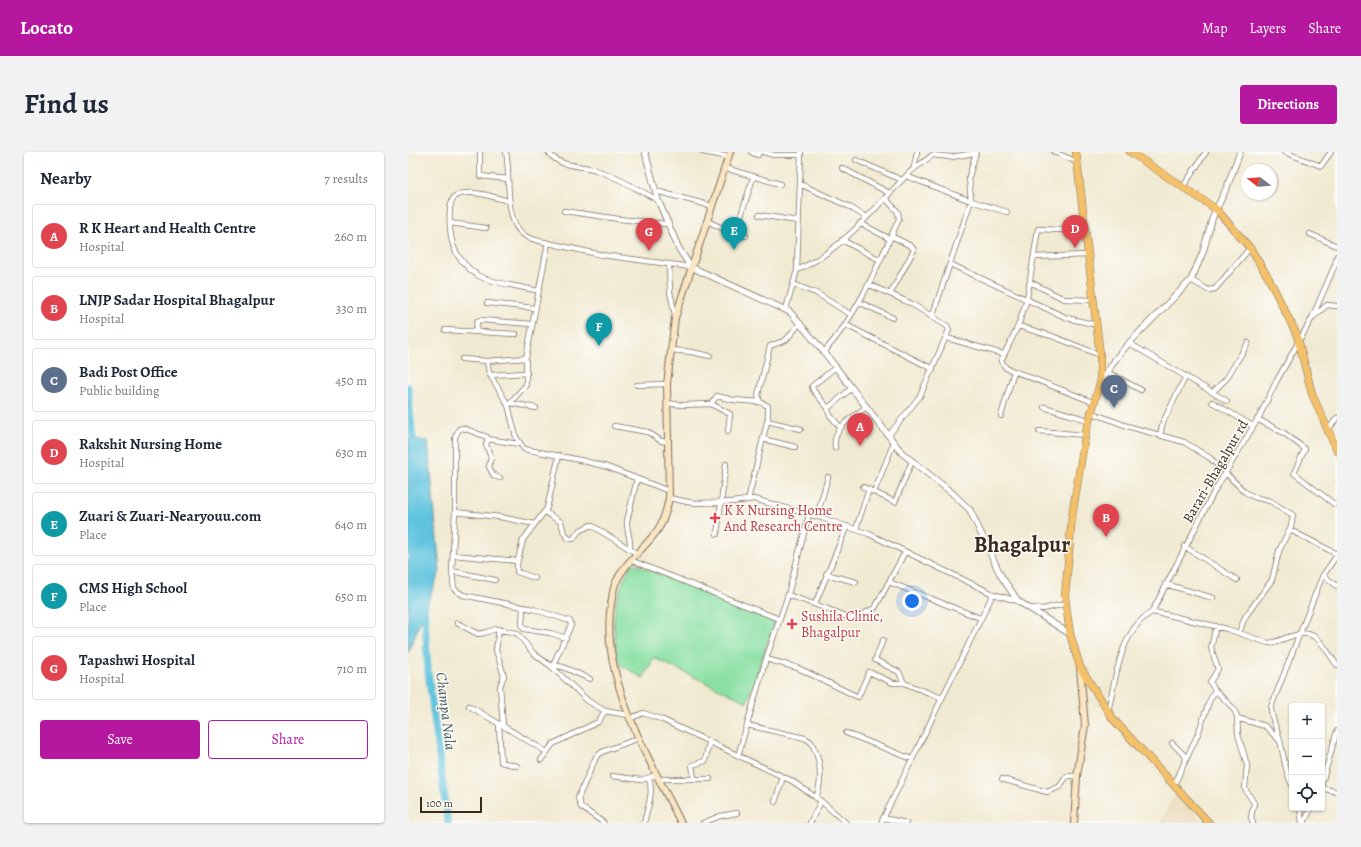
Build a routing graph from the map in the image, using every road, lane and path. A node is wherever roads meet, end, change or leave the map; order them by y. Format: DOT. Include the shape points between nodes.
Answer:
graph roads {
  1 [pos="480,152"];
  2 [pos="506,152"];
  3 [pos="548,152"];
  4 [pos="645,152"];
  5 [pos="703,152"];
  6 [pos="751,152"];
  7 [pos="759,152"];
  8 [pos="764,152"];
  9 [pos="916,152"];
  10 [pos="1054,152"];
  11 [pos="1076,152"];
  12 [pos="1130,152"];
  13 [pos="1206,152"];
  14 [pos="1240,152"];
  15 [pos="1284,152"];
  16 [pos="1332,152"];
  17 [pos="976,153"];
  18 [pos="801,154"];
  19 [pos="730,155"];
  20 [pos="856,160"];
  21 [pos="1077,162"];
  22 [pos="914,167"];
  23 [pos="725,168"];
  24 [pos="842,168"];
  25 [pos="906,176"];
  26 [pos="753,178"];
  27 [pos="508,179"];
  28 [pos="902,180"];
  29 [pos="780,184"];
  30 [pos="800,184"];
  31 [pos="1183,187"];
  32 [pos="656,192"];
  33 [pos="889,193"];
  34 [pos="885,198"];
  35 [pos="508,200"];
  36 [pos="658,200"];
  37 [pos="971,201"];
  38 [pos="712,206"];
  39 [pos="1216,208"];
  40 [pos="564,211"];
  41 [pos="1007,212"];
  42 [pos="760,215"];
  43 [pos="866,217"];
  44 [pos="707,221"];
  45 [pos="798,221"];
  46 [pos="450,223"];
  47 [pos="860,223"];
  48 [pos="667,224"];
  49 [pos="486,228"];
  50 [pos="1085,230"];
  51 [pos="735,234"];
  52 [pos="1310,234"];
  53 [pos="746,236"];
  54 [pos="890,237"];
  55 [pos="842,240"];
  56 [pos="548,243"];
  57 [pos="1337,246"];
  58 [pos="1250,248"];
  59 [pos="1088,255"];
  60 [pos="1034,256"];
  61 [pos="1337,256"];
  62 [pos="880,260"];
  63 [pos="669,264"];
  64 [pos="950,264"];
  65 [pos="691,267"];
  66 [pos="797,270"];
  67 [pos="1191,280"];
  68 [pos="1030,282"];
  69 [pos="793,284"];
  70 [pos="868,284"];
  71 [pos="539,291"];
  72 [pos="890,294"];
  73 [pos="1027,299"];
  74 [pos="1094,300"];
  75 [pos="859,302"];
  76 [pos="487,303"];
  77 [pos="1337,306"];
  78 [pos="535,308"];
  79 [pos="786,309"];
  80 [pos="850,314"];
  81 [pos="676,315"];
  82 [pos="932,317"];
  83 [pos="893,318"];
  84 [pos="1312,318"];
  85 [pos="800,323"];
  86 [pos="532,324"];
  87 [pos="846,325"];
  88 [pos="1097,325"];
  89 [pos="1018,326"];
  90 [pos="445,330"];
  91 [pos="476,331"];
  92 [pos="516,334"];
  93 [pos="947,338"];
  94 [pos="1299,342"];
  95 [pos="1129,343"];
  96 [pos="1248,343"];
  97 [pos="671,350"];
  98 [pos="824,352"];
  99 [pos="1003,354"];
  100 [pos="1100,355"];
  101 [pos="710,356"];
  102 [pos="462,358"];
  103 [pos="526,358"];
  104 [pos="487,360"];
  105 [pos="836,367"];
  106 [pos="933,369"];
  107 [pos="1014,371"];
  108 [pos="1107,372"];
  109 [pos="526,373"];
  110 [pos="490,375"];
  111 [pos="1186,376"];
  112 [pos="667,384"];
  113 [pos="1100,384"];
  114 [pos="637,385"];
  115 [pos="852,388"];
  116 [pos="1141,390"];
  117 [pos="1213,392"];
  118 [pos="1227,401"];
  119 [pos="760,402"];
  120 [pos="1093,402"];
  121 [pos="1212,402"];
  122 [pos="667,403"];
  123 [pos="509,404"];
  124 [pos="711,404"];
  125 [pos="866,407"];
  126 [pos="1044,407"];
  127 [pos="536,408"];
  128 [pos="828,408"];
  129 [pos="1090,412"];
  130 [pos="1002,416"];
  131 [pos="1337,418"];
  132 [pos="1257,419"];
  133 [pos="1088,420"];
  134 [pos="767,421"];
  135 [pos="614,426"];
  136 [pos="1253,426"];
  137 [pos="840,427"];
  138 [pos="800,428"];
  139 [pos="728,431"];
  140 [pos="1039,431"];
  141 [pos="1327,431"];
  142 [pos="1085,435"];
  143 [pos="1160,435"];
  144 [pos="889,436"];
  145 [pos="764,439"];
  146 [pos="488,440"];
  147 [pos="668,442"];
  148 [pos="894,442"];
  149 [pos="519,444"];
  150 [pos="795,447"];
  151 [pos="835,448"];
  152 [pos="1337,451"];
  153 [pos="559,455"];
  154 [pos="912,461"];
  155 [pos="726,464"];
  156 [pos="1225,473"];
  157 [pos="828,476"];
  158 [pos="500,478"];
  159 [pos="637,479"];
  160 [pos="863,487"];
  161 [pos="669,490"];
  162 [pos="872,491"];
  163 [pos="669,498"];
  164 [pos="748,500"];
  165 [pos="722,503"];
  166 [pos="1337,503"];
  167 [pos="455,512"];
  168 [pos="545,512"];
  169 [pos="809,514"];
  170 [pos="817,516"];
  171 [pos="535,524"];
  172 [pos="847,526"];
  173 [pos="856,529"];
  174 [pos="1290,530"];
  175 [pos="717,534"];
  176 [pos="1184,546"];
  177 [pos="630,547"];
  178 [pos="905,552"];
  179 [pos="636,553"];
  180 [pos="452,555"];
  181 [pos="1337,555"];
  182 [pos="518,560"];
  183 [pos="630,560"];
  184 [pos="452,571"];
  185 [pos="826,574"];
  186 [pos="1323,575"];
  187 [pos="534,578"];
  188 [pos="495,580"];
  189 [pos="1237,580"];
  190 [pos="856,582"];
  191 [pos="889,582"];
  192 [pos="1165,584"];
  193 [pos="1337,586"];
  194 [pos="993,594"];
  195 [pos="788,595"];
  196 [pos="1213,598"];
  197 [pos="1018,601"];
  198 [pos="815,604"];
  199 [pos="1065,604"];
  200 [pos="523,607"];
  201 [pos="1028,607"];
  202 [pos="1152,612"];
  203 [pos="980,618"];
  204 [pos="779,619"];
  205 [pos="457,623"];
  206 [pos="1216,626"];
  207 [pos="499,629"];
  208 [pos="1300,632"];
  209 [pos="1239,633"];
  210 [pos="1070,634"];
  211 [pos="566,638"];
  212 [pos="884,640"];
  213 [pos="766,659"];
  214 [pos="1337,665"];
  215 [pos="553,666"];
  216 [pos="1080,667"];
  217 [pos="590,679"];
  218 [pos="904,682"];
  219 [pos="1215,690"];
  220 [pos="942,698"];
  221 [pos="469,706"];
  222 [pos="1108,710"];
  223 [pos="605,711"];
  224 [pos="629,717"];
  225 [pos="1237,718"];
  226 [pos="501,725"];
  227 [pos="747,725"];
  228 [pos="1337,731"];
  229 [pos="846,733"];
  230 [pos="639,738"];
  231 [pos="1280,741"];
  232 [pos="709,742"];
  233 [pos="1172,743"];
  234 [pos="547,752"];
  235 [pos="738,756"];
  236 [pos="1187,758"];
  237 [pos="912,759"];
  238 [pos="541,760"];
  239 [pos="517,766"];
  240 [pos="1324,775"];
  241 [pos="612,776"];
  242 [pos="1077,776"];
  243 [pos="659,777"];
  244 [pos="783,777"];
  245 [pos="694,778"];
  246 [pos="649,779"];
  247 [pos="710,779"];
  248 [pos="1002,780"];
  249 [pos="1289,780"];
  250 [pos="1174,785"];
  251 [pos="1325,789"];
  252 [pos="1337,792"];
  253 [pos="818,800"];
  254 [pos="775,802"];
  255 [pos="1301,811"];
  256 [pos="1309,811"];
  257 [pos="737,813"];
  258 [pos="883,818"];
  259 [pos="598,821"];
  260 [pos="604,823"];
  261 [pos="644,823"];
  262 [pos="681,823"];
  263 [pos="703,823"];
  264 [pos="810,823"];
  265 [pos="846,823"];
  266 [pos="881,823"];
  267 [pos="906,823"];
  268 [pos="1074,823"];
  269 [pos="1209,823"];
  270 [pos="1253,823"];
  271 [pos="1303,823"];
  1 -- 27 [label="street" via="480,176"];
  2 -- 27 [label="street"];
  3 -- 36 [label="street" via="554,159 580,168 597,170"];
  4 -- 32 [label="street"];
  5 -- 19 [label="street"];
  6 -- 7 [label="street" via="758,155"];
  8 -- 18 [label="street" via="774,155"];
  9 -- 22 [label="street"];
  10 -- 21 [label="street"];
  11 -- 21 [label="main road"];
  12 -- 31 [label="main road"];
  13 -- 31 [label="street"];
  14 -- 39 [label="street"];
  15 -- 16 [label="street" via="1319,166"];
  17 -- 22 [label="street" via="951,157 932,155"];
  17 -- 37 [label="street" via="969,177"];
  18 -- 30 [label="street"];
  19 -- 23 [label="main road"];
  20 -- 28 [label="street"];
  21 -- 50 [label="main road"];
  22 -- 25 [label="street"];
  23 -- 26 [label="street"];
  23 -- 38 [label="main road"];
  24 -- 33 [label="street"];
  25 -- 28 [label="street"];
  25 -- 37 [label="street"];
  26 -- 29 [label="street"];
  26 -- 51 [label="street"];
  27 -- 35 [label="street"];
  28 -- 33 [label="street"];
  30 -- 43 [label="street" via="852,207"];
  30 -- 45 [label="street"];
  31 -- 39 [label="main road"];
  32 -- 36 [label="street"];
  32 -- 38 [label="street"];
  33 -- 34 [label="street"];
  34 -- 43 [label="street"];
  34 -- 54 [label="street" via="899,215"];
  35 -- 46 [label="street" via="473,193 458,195 451,203"];
  35 -- 56 [label="street" via="520,232"];
  36 -- 48 [label="street"];
  37 -- 41 [label="street"];
  37 -- 64 [label="street"];
  38 -- 44 [label="main road"];
  39 -- 58 [label="main road"];
  39 -- 67 [label="street" via="1203,252"];
  40 -- 48 [label="street"];
  42 -- 45 [label="street"];
  43 -- 47 [label="street"];
  44 -- 51 [label="street"];
  44 -- 65 [label="main road"];
  45 -- 66 [label="street"];
  46 -- 49 [label="street"];
  46 -- 71 [label="street" via="455,250 476,274"];
  47 -- 54 [label="street"];
  47 -- 55 [label="street"];
  48 -- 65 [label="street"];
  50 -- 59 [label="main road"];
  50 -- 60 [label="street" via="1038,229"];
  51 -- 53 [label="street"];
  52 -- 57 [label="street"];
  54 -- 62 [label="street"];
  54 -- 72 [label="street" via="911,246 914,250"];
  55 -- 62 [label="street"];
  55 -- 66 [label="street" via="819,260"];
  56 -- 63 [label="street" via="602,255"];
  56 -- 71 [label="street"];
  58 -- 67 [label="street" via="1215,289 1208,290"];
  58 -- 94 [label="main road" via="1268,277"];
  59 -- 60 [label="street"];
  59 -- 74 [label="main road"];
  60 -- 68 [label="street"];
  61 -- 84 [label="street, Barari-Bhagalpur rd"];
  62 -- 70 [label="street"];
  63 -- 65 [label="street"];
  63 -- 81 [label="street" via="670,292"];
  64 -- 73 [label="street"];
  64 -- 82 [label="street"];
  65 -- 79 [label="street"];
  65 -- 81 [label="main road"];
  66 -- 69 [label="street"];
  67 -- 95 [label="street"];
  68 -- 73 [label="street"];
  68 -- 74 [label="street" via="1064,299"];
  69 -- 79 [label="street"];
  69 -- 80 [label="street" via="816,293"];
  70 -- 72 [label="street"];
  70 -- 75 [label="street"];
  71 -- 78 [label="street"];
  72 -- 82 [label="street"];
  73 -- 88 [label="street" via="1071,320"];
  73 -- 89 [label="street"];
  74 -- 88 [label="main road"];
  75 -- 80 [label="street"];
  75 -- 83 [label="street"];
  76 -- 78 [label="street"];
  77 -- 84 [label="street" via="1327,305"];
  78 -- 86 [label="street"];
  79 -- 85 [label="street"];
  80 -- 87 [label="street"];
  81 -- 97 [label="main road"];
  82 -- 93 [label="street" via="948,328"];
  84 -- 94 [label="street, Barari-Bhagalpur rd"];
  85 -- 98 [label="street"];
  85 -- 119 [label="street" via="786,340 770,346 758,395"];
  86 -- 91 [label="street" via="481,320 477,321"];
  86 -- 103 [label="street"];
  87 -- 98 [label="street"];
  87 -- 106 [label="street"];
  88 -- 100 [label="main road"];
  89 -- 99 [label="street"];
  89 -- 100 [label="street"];
  90 -- 91 [label="street"];
  91 -- 92 [label="street"];
  93 -- 99 [label="street"];
  93 -- 106 [label="street"];
  94 -- 132 [label="street, Barari-Bhagalpur rd"];
  94 -- 141 [label="main road" via="1312,394"];
  95 -- 108 [label="street"];
  95 -- 111 [label="street"];
  96 -- 117 [label="street" via="1226,379"];
  97 -- 101 [label="street"];
  97 -- 112 [label="main road"];
  98 -- 105 [label="street"];
  99 -- 107 [label="street" via="1002,364"];
  100 -- 113 [label="main road"];
  102 -- 104 [label="street"];
  103 -- 104 [label="street"];
  103 -- 109 [label="street"];
  104 -- 110 [label="street"];
  105 -- 115 [label="street"];
  105 -- 128 [label="street" via="812,386"];
  106 -- 144 [label="street" via="920,396"];
  107 -- 120 [label="street"];
  107 -- 130 [label="street"];
  108 -- 113 [label="street"];
  108 -- 116 [label="street"];
  109 -- 110 [label="street"];
  109 -- 123 [label="street" via="526,386"];
  110 -- 123 [label="street"];
  111 -- 117 [label="street"];
  111 -- 143 [label="street"];
  112 -- 114 [label="street"];
  112 -- 122 [label="main road"];
  113 -- 120 [label="main road"];
  115 -- 125 [label="street"];
  115 -- 128 [label="street"];
  117 -- 118 [label="street"];
  119 -- 124 [label="street" via="717,396"];
  119 -- 134 [label="street" via="768,406"];
  120 -- 129 [label="main road"];
  121 -- 136 [label="street"];
  122 -- 124 [label="street"];
  122 -- 147 [label="main road"];
  123 -- 127 [label="street"];
  123 -- 149 [label="street"];
  124 -- 139 [label="street" via="730,414"];
  125 -- 137 [label="street"];
  125 -- 144 [label="street"];
  126 -- 133 [label="street"];
  128 -- 137 [label="street" via="829,414"];
  129 -- 133 [label="main road"];
  129 -- 143 [label="street"];
  131 -- 141 [label="street"];
  132 -- 136 [label="street, Barari-Bhagalpur rd"];
  132 -- 166 [label="street" via="1284,432 1305,449 1294,473 1334,504"];
  133 -- 142 [label="main road"];
  134 -- 138 [label="street"];
  134 -- 145 [label="street"];
  135 -- 147 [label="street" via="648,432 661,441"];
  136 -- 156 [label="street, Barari-Bhagalpur rd"];
  137 -- 151 [label="street" via="836,433"];
  140 -- 142 [label="street"];
  141 -- 152 [label="main road"];
  142 -- 199 [label="main road" via="1072,516"];
  143 -- 156 [label="street" via="1184,442 1199,450"];
  144 -- 148 [label="street"];
  145 -- 150 [label="street"];
  145 -- 164 [label="street"];
  146 -- 149 [label="street"];
  146 -- 158 [label="street" via="486,445 491,458 489,467 494,476"];
  146 -- 167 [label="street" via="484,435 463,428 456,432"];
  147 -- 161 [label="main road"];
  148 -- 154 [label="street"];
  148 -- 162 [label="street"];
  149 -- 153 [label="street" via="528,450"];
  153 -- 159 [label="street" via="607,467"];
  153 -- 168 [label="street"];
  154 -- 162 [label="street" via="895,502"];
  154 -- 197 [label="street" via="970,510 1001,576"];
  155 -- 165 [label="street"];
  156 -- 174 [label="street" via="1251,496 1270,501 1290,513 1293,519"];
  156 -- 176 [label="street, Barari-Bhagalpur rd"];
  157 -- 170 [label="street"];
  159 -- 161 [label="street"];
  159 -- 177 [label="street" via="626,527"];
  160 -- 162 [label="street"];
  161 -- 163 [label="main road"];
  162 -- 173 [label="street"];
  163 -- 165 [label="street" via="693,503"];
  163 -- 179 [label="main road" via="659,528"];
  164 -- 165 [label="street"];
  164 -- 169 [label="street" via="754,499"];
  165 -- 175 [label="street"];
  167 -- 171 [label="street"];
  167 -- 180 [label="street"];
  168 -- 171 [label="street"];
  168 -- 177 [label="street" via="559,519 565,536 571,540 579,531 591,525"];
  169 -- 170 [label="street"];
  169 -- 195 [label="street"];
  170 -- 172 [label="street"];
  171 -- 182 [label="street" via="523,540"];
  172 -- 173 [label="street"];
  172 -- 185 [label="street"];
  173 -- 178 [label="street"];
  174 -- 181 [label="street"];
  174 -- 209 [label="street" via="1279,551 1272,580 1245,617"];
  176 -- 189 [label="street"];
  176 -- 192 [label="street, Barari-Bhagalpur rd"];
  177 -- 179 [label="street"];
  178 -- 191 [label="street"];
  178 -- 194 [label="street"];
  179 -- 183 [label="main road"];
  180 -- 182 [label="street"];
  180 -- 184 [label="street"];
  181 -- 186 [label="street"];
  182 -- 187 [label="street" via="517,572"];
  183 -- 204 [label="street"];
  183 -- 224 [label="main road" via="615,585 609,620 612,659"];
  184 -- 188 [label="street"];
  184 -- 200 [label="street" via="454,589 458,593"];
  185 -- 190 [label="street"];
  185 -- 198 [label="street"];
  186 -- 193 [label="street"];
  186 -- 208 [label="street"];
  191 -- 198 [label="street" via="876,608 855,618"];
  191 -- 203 [label="street"];
  192 -- 196 [label="street"];
  192 -- 202 [label="street, Barari-Bhagalpur rd"];
  194 -- 197 [label="street"];
  194 -- 203 [label="street"];
  195 -- 198 [label="street"];
  195 -- 204 [label="street"];
  197 -- 201 [label="street"];
  199 -- 201 [label="street" via="1042,609"];
  199 -- 210 [label="main road"];
  200 -- 211 [label="street" via="524,629"];
  200 -- 211 [label="street" via="570,621"];
  201 -- 210 [label="street"];
  202 -- 206 [label="street"];
  202 -- 222 [label="street" via="1137,623 1128,641"];
  203 -- 220 [label="street"];
  204 -- 213 [label="street"];
  205 -- 207 [label="street" via="478,634"];
  206 -- 209 [label="street"];
  206 -- 219 [label="street" via="1211,648 1218,667 1210,682"];
  207 -- 215 [label="street" via="517,633 532,653"];
  207 -- 226 [label="street" via="496,650 504,676 500,686"];
  208 -- 209 [label="street" via="1273,643"];
  208 -- 214 [label="street" via="1310,633 1316,637"];
  208 -- 231 [label="street" via="1271,707"];
  210 -- 216 [label="main road"];
  211 -- 215 [label="street"];
  212 -- 218 [label="street" via="875,660 899,672"];
  213 -- 218 [label="street" via="798,668 858,697 869,672 893,683"];
  213 -- 227 [label="street"];
  215 -- 217 [label="street" via="563,667"];
  215 -- 223 [label="street" via="588,701"];
  216 -- 222 [label="main road"];
  216 -- 242 [label="main road" via="1085,725"];
  218 -- 220 [label="street"];
  219 -- 225 [label="street" via="1233,708"];
  219 -- 236 [label="street"];
  220 -- 237 [label="street"];
  221 -- 226 [label="street"];
  222 -- 250 [label="main road" via="1120,728"];
  223 -- 224 [label="street"];
  223 -- 234 [label="street" via="598,722 557,741"];
  224 -- 230 [label="main road"];
  224 -- 232 [label="street" via="649,715"];
  225 -- 231 [label="street" via="1265,726"];
  225 -- 270 [label="street" via="1238,734 1247,765 1245,789 1254,803 1251,815"];
  226 -- 234 [label="street"];
  226 -- 239 [label="street" via="501,762"];
  227 -- 235 [label="street"];
  227 -- 253 [label="street" via="805,738 811,742 821,771"];
  228 -- 240 [label="street"];
  229 -- 237 [label="street"];
  230 -- 243 [label="main road"];
  230 -- 259 [label="street" via="602,752 592,764 578,798 581,807"];
  231 -- 249 [label="street"];
  232 -- 235 [label="street"];
  232 -- 245 [label="street" via="705,761 692,765"];
  233 -- 236 [label="street"];
  234 -- 238 [label="street"];
  235 -- 244 [label="street"];
  236 -- 250 [label="street"];
  237 -- 258 [label="street"];
  241 -- 246 [label="street" via="634,780"];
  242 -- 248 [label="street" via="1066,776 1059,787 1046,792"];
  242 -- 268 [label="main road"];
  243 -- 245 [label="street"];
  243 -- 246 [label="street"];
  243 -- 262 [label="main road"];
  244 -- 253 [label="street"];
  244 -- 254 [label="street"];
  245 -- 247 [label="street"];
  246 -- 261 [label="street" via="650,796"];
  250 -- 269 [label="main road"];
  251 -- 252 [label="street"];
  253 -- 264 [label="street"];
  253 -- 265 [label="street"];
  255 -- 271 [label="street"];
  256 -- 271 [label="street"];
  257 -- 263 [label="street"];
  258 -- 266 [label="street"];
  258 -- 267 [label="street"];
  259 -- 260 [label="street"];
}
